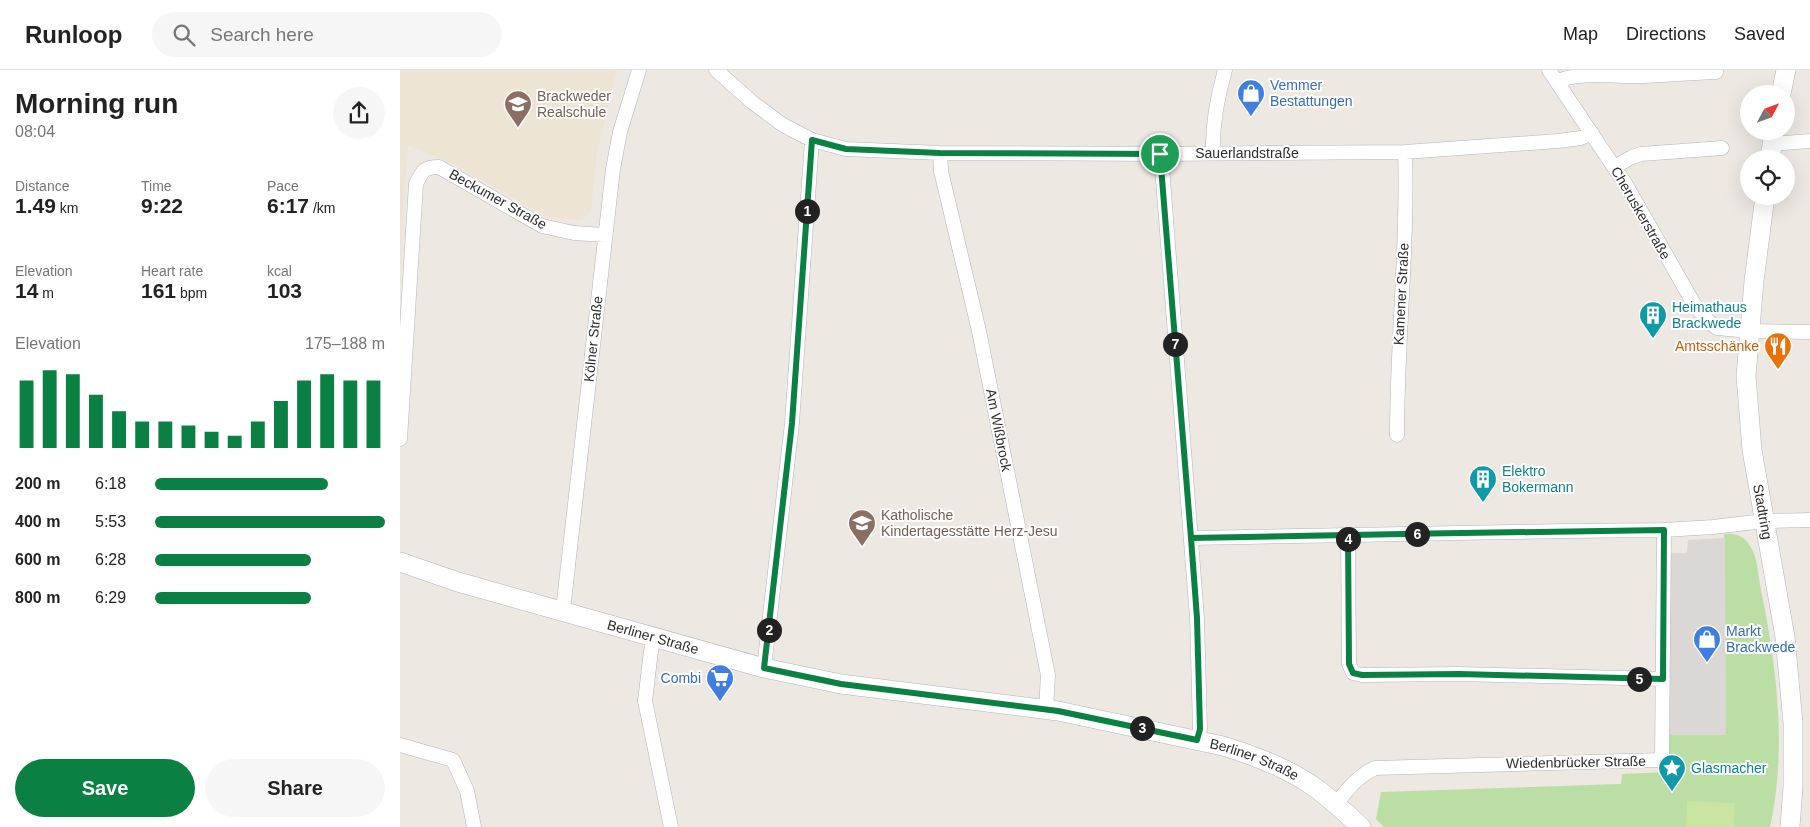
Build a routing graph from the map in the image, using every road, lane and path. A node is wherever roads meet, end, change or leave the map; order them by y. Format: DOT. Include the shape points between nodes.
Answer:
graph roads {
  1 [pos="639,70"];
  2 [pos="716,70"];
  3 [pos="1225,70"];
  4 [pos="1549,70"];
  5 [pos="1786,70"];
  6 [pos="1716,72"];
  7 [pos="1557,82"];
  8 [pos="1783,85"];
  9 [pos="1592,133"];
  10 [pos="812,140"];
  11 [pos="1810,141"];
  12 [pos="1772,144"];
  13 [pos="1722,148"];
  14 [pos="1405,152"];
  15 [pos="940,153"];
  16 [pos="1160,154"];
  17 [pos="1213,154"];
  18 [pos="1614,167"];
  19 [pos="1764,205"];
  20 [pos="604,234"];
  21 [pos="1749,331"];
  22 [pos="1810,332"];
  23 [pos="1396,435"];
  24 [pos="400,439"];
  25 [pos="1810,520"];
  26 [pos="1764,521"];
  27 [pos="1664,530"];
  28 [pos="1348,535"];
  29 [pos="1191,538"];
  30 [pos="400,562"];
  31 [pos="562,610"];
  32 [pos="654,638"];
  33 [pos="764,668"];
  34 [pos="1663,679"];
  35 [pos="1046,709"];
  36 [pos="1197,740"];
  37 [pos="400,745"];
  38 [pos="1335,804"];
  39 [pos="474,827"];
  40 [pos="671,827"];
  41 [pos="1362,827"];
  42 [pos="1790,827"];
  1 -- 20 [label="street, Kölner Straße" via="620,132"];
  2 -- 10 [label="street, Sauerlandstraße" via="783,125"];
  3 -- 17 [label="street" via="1214,113"];
  4 -- 7 [label="street, Cheruskerstraße"];
  5 -- 8 [label="street"];
  6 -- 7 [label="street" via="1574,76"];
  7 -- 9 [label="street, Cheruskerstraße"];
  9 -- 14 [label="street, Sauerlandstraße" via="1558,141"];
  9 -- 18 [label="street, Cheruskerstraße"];
  10 -- 15 [label="street, Sauerlandstraße" via="846,149"];
  10 -- 33 [label="street" via="792,423"];
  11 -- 12 [label="street"];
  13 -- 18 [label="street" via="1641,154"];
  14 -- 17 [label="street, Sauerlandstraße"];
  14 -- 23 [label="street, Kamener Straße"];
  15 -- 16 [label="street, Sauerlandstraße"];
  15 -- 35 [label="street, Am Wißbrock" via="941,171 979,331 1048,675"];
  16 -- 17 [label="street, Sauerlandstraße"];
  16 -- 29 [label="street"];
  18 -- 21 [label="street, Cheruskerstraße" via="1698,309 1717,328"];
  19 -- 21 [label="street, Stadtring"];
  20 -- 24 [label="street, Beckumer Straße" via="574,233 542,226 439,167 422,171 416,184"];
  20 -- 31 [label="street, Kölner Straße"];
  21 -- 22 [label="street, Cheruskerstraße"];
  21 -- 26 [label="street, Stadtring" via="1746,376 1752,450"];
  25 -- 26 [label="street"];
  26 -- 27 [label="street"];
  26 -- 42 [label="street, Stadtring" via="1785,638 1793,723"];
  27 -- 28 [label="street"];
  27 -- 34 [label="street, Wiedenbrücker Straße"];
  28 -- 29 [label="street"];
  28 -- 34 [label="street" via="1349,664 1353,673"];
  29 -- 36 [label="street" via="1197,618 1200,729"];
  30 -- 31 [label="street, Berliner Straße" via="458,582"];
  31 -- 32 [label="street, Berliner Straße"];
  32 -- 33 [label="street, Berliner Straße"];
  32 -- 40 [label="street" via="645,701"];
  33 -- 35 [label="street, Berliner Straße" via="841,684"];
  34 -- 38 [label="street, Wiedenbrücker Straße" via="1662,760 1375,768 1353,782"];
  35 -- 36 [label="street, Berliner Straße"];
  36 -- 38 [label="street, Berliner Straße" via="1241,751 1290,772"];
  37 -- 39 [label="street" via="453,760 467,791"];
  38 -- 41 [label="street, Berliner Straße"];
}
